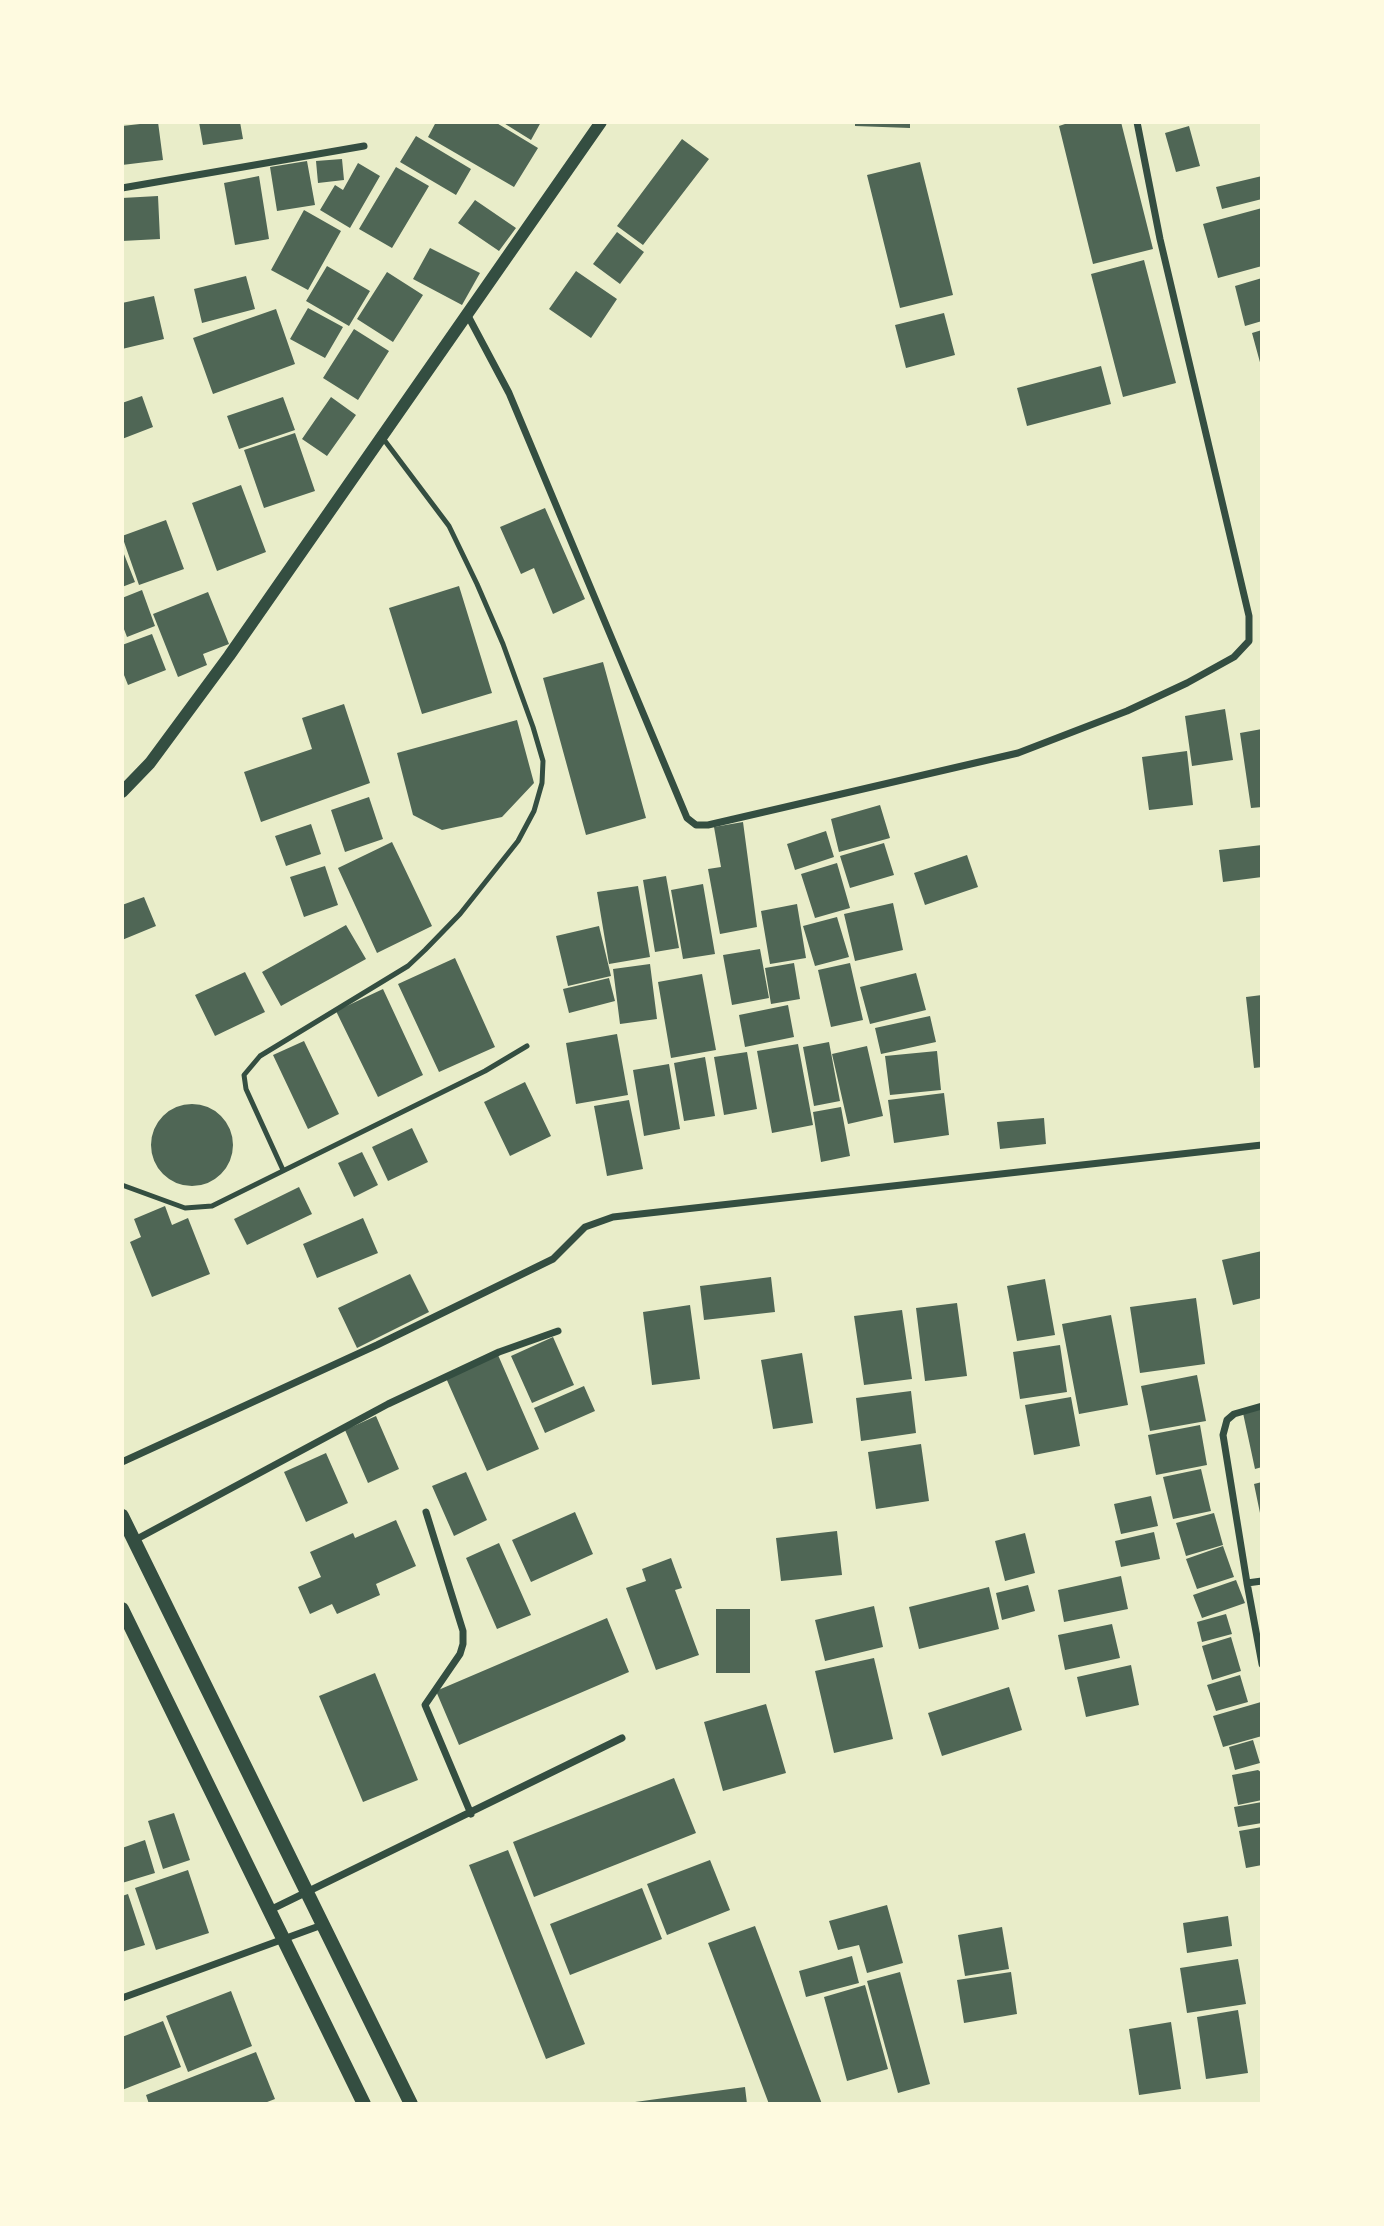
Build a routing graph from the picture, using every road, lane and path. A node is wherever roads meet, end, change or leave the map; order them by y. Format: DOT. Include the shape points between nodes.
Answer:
graph roads {
  1 [pos="600,122"];
  2 [pos="1137,122"];
  3 [pos="364,146"];
  4 [pos="122,188"];
  5 [pos="467,313"];
  6 [pos="380,435"];
  7 [pos="122,792"];
  8 [pos="527,1046"];
  9 [pos="1262,1145"];
  10 [pos="283,1170"];
  11 [pos="122,1185"];
  12 [pos="558,1331"];
  13 [pos="1262,1406"];
  14 [pos="122,1462"];
  15 [pos="426,1512"];
  16 [pos="124,1519"];
  17 [pos="135,1540"];
  18 [pos="1262,1581"];
  19 [pos="1247,1584"];
  20 [pos="122,1609"];
  21 [pos="1262,1664"];
  22 [pos="622,1738"];
  23 [pos="471,1814"];
  24 [pos="308,1893"];
  25 [pos="270,1910"];
  26 [pos="323,1925"];
  27 [pos="284,1940"];
  28 [pos="122,1998"];
  29 [pos="364,2104"];
  30 [pos="411,2104"];
  1 -- 5 [label="street"];
  2 -- 5 [label="street" via="1249,616 1248,640 1234,657 1187,683 1018,754 708,825 696,825 687,818 509,393"];
  3 -- 4 [label="street"];
  5 -- 6 [label="street"];
  6 -- 7 [label="street" via="229,656 150,764"];
  6 -- 10 [label="lane" via="449,526 477,584 533,727 542,783 518,841 425,950 408,966 260,1056 244,1075"];
  8 -- 10 [label="lane"];
  9 -- 14 [label="street" via="613,1216 585,1227 553,1259"];
  10 -- 11 [label="lane" via="196,1209"];
  12 -- 17 [label="street" via="499,1352 388,1404"];
  13 -- 19 [label="street" via="1234,1414 1223,1434"];
  15 -- 23 [label="street" via="463,1631 463,1644 425,1705"];
  16 -- 17 [label="main road"];
  17 -- 24 [label="main road"];
  18 -- 19 [label="street"];
  19 -- 21 [label="street"];
  20 -- 25 [label="main road"];
  22 -- 23 [label="street"];
  23 -- 24 [label="street"];
  24 -- 25 [label="street"];
  24 -- 26 [label="main road"];
  25 -- 27 [label="main road"];
  26 -- 27 [label="street"];
  26 -- 30 [label="main road"];
  27 -- 28 [label="street"];
  27 -- 29 [label="main road"];
}
